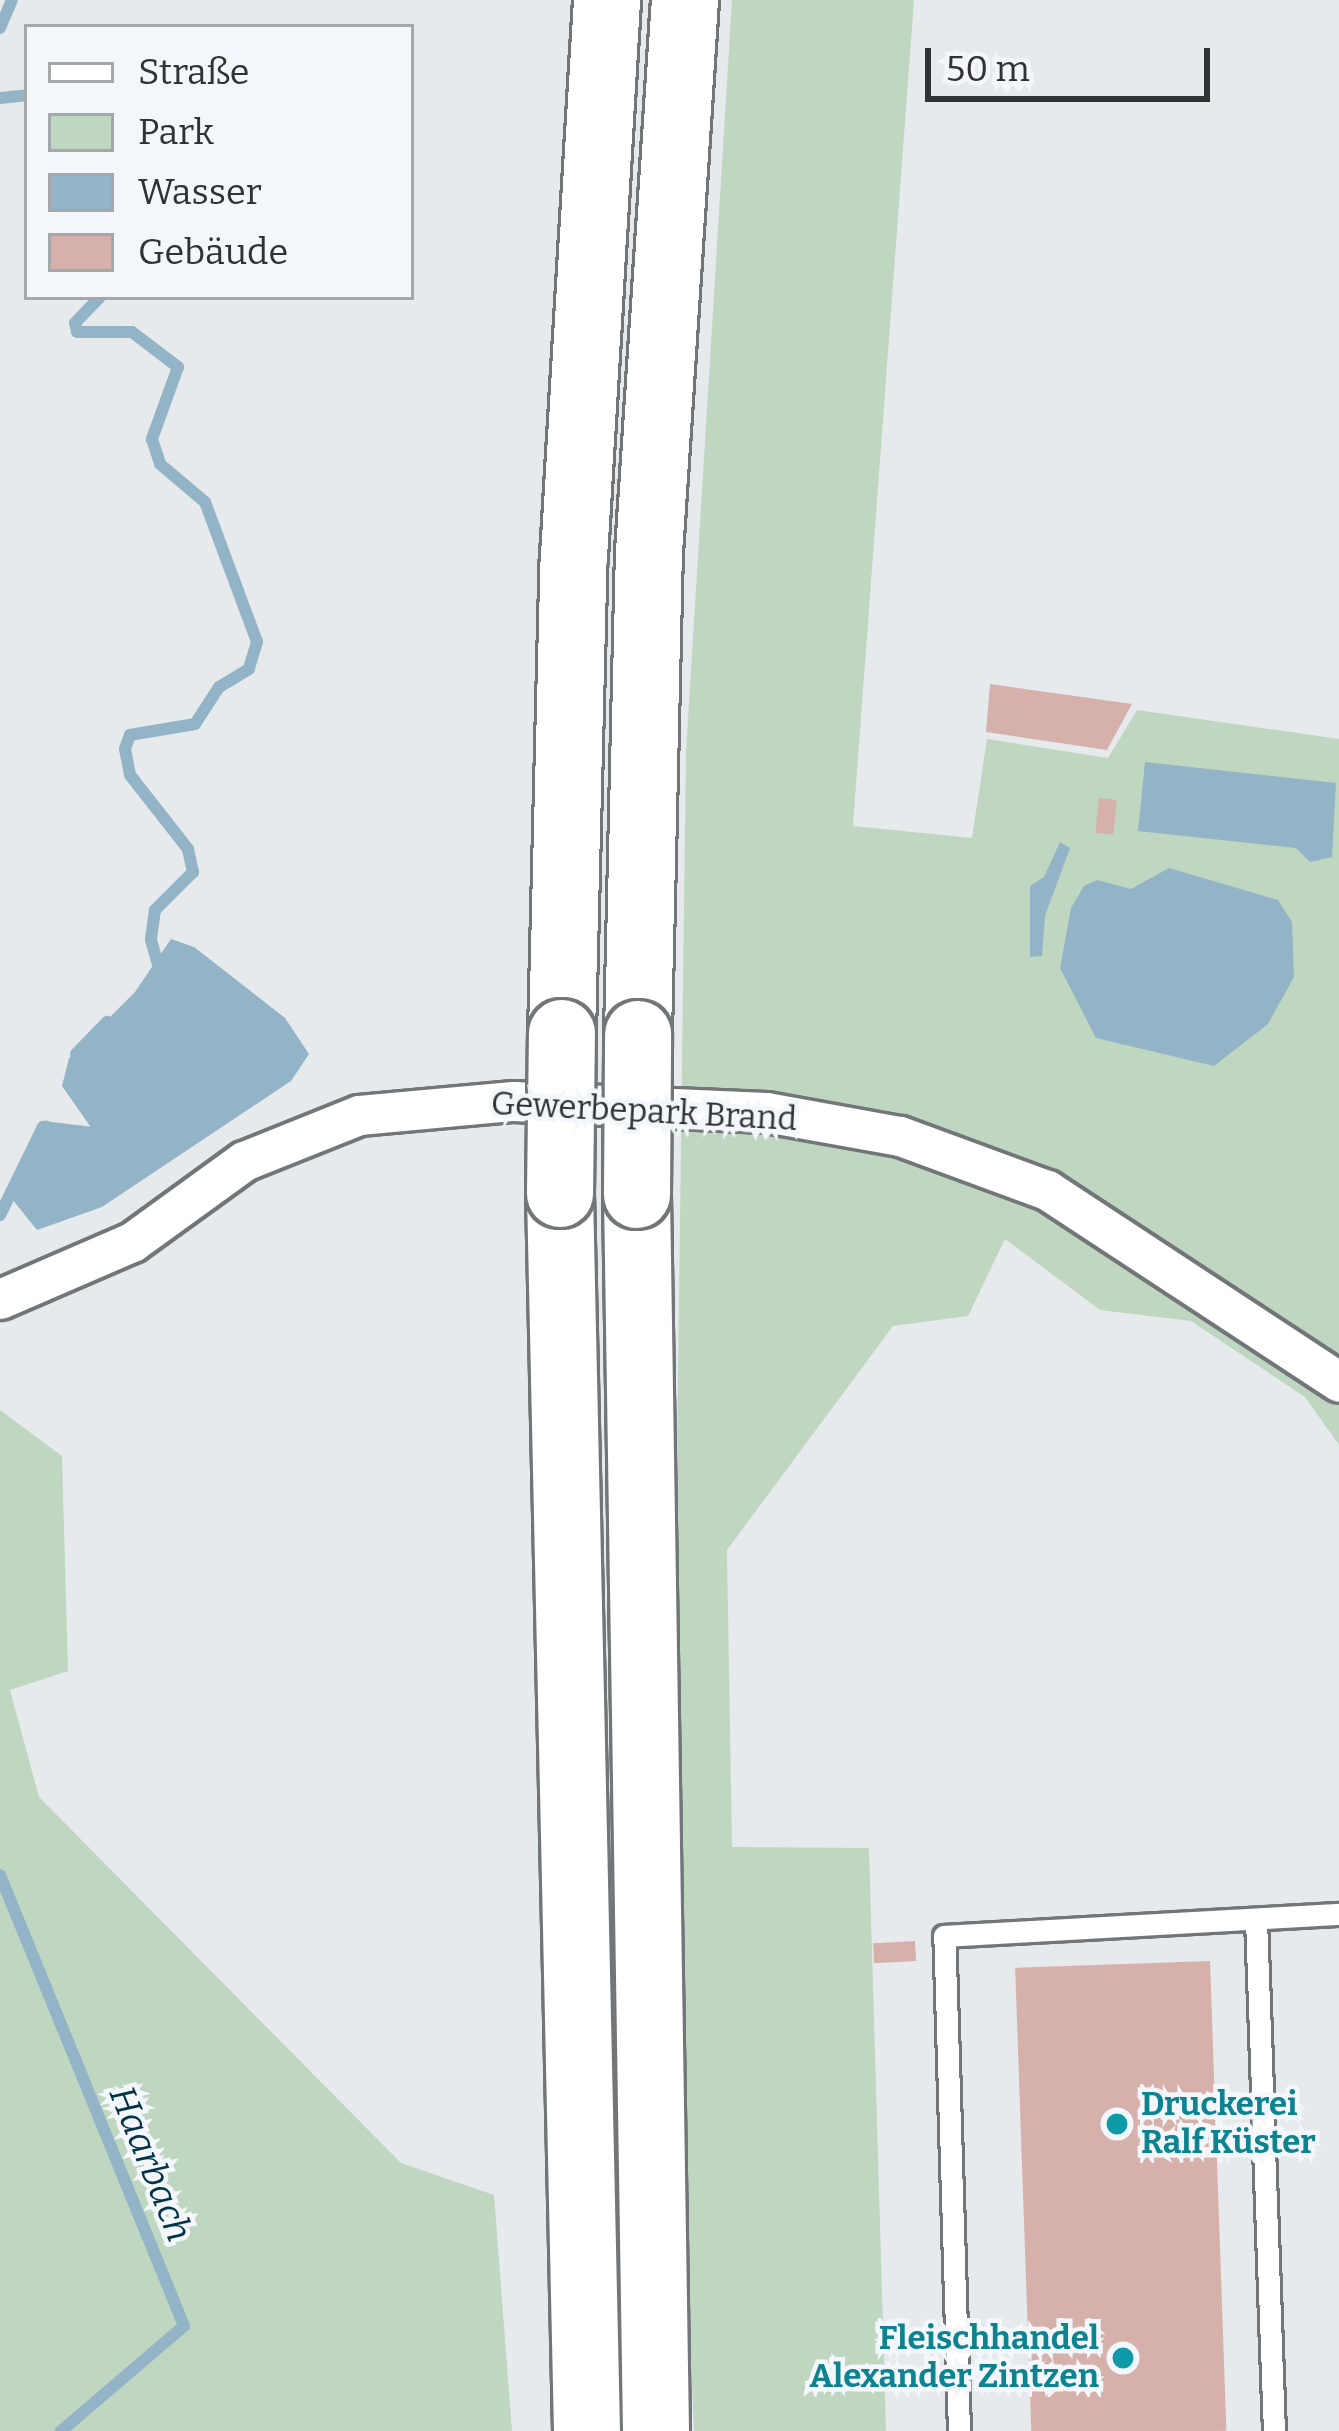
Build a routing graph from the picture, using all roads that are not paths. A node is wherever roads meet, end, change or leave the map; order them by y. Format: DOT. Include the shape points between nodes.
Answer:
graph roads {
  1 [pos="607,0"];
  2 [pos="685,0"];
  3 [pos="0,1299"];
  4 [pos="1339,1382"];
  5 [pos="1339,1914"];
  6 [pos="1256,1919"];
  7 [pos="587,2431"];
  8 [pos="656,2431"];
  9 [pos="959,2431"];
  10 [pos="1274,2431"];
  1 -- 7 [label="highway, bridge" via="574,556 560,1194"];
  2 -- 8 [label="highway, bridge" via="649,552 638,1034"];
  3 -- 4 [label="street, Gewerbepark Brand" via="132,1242 244,1161 359,1115 513,1101 766,1112 900,1136 1047,1190"];
  5 -- 6 [label="lane"];
  6 -- 9 [label="lane" via="944,1936"];
  6 -- 10 [label="lane"];
}
